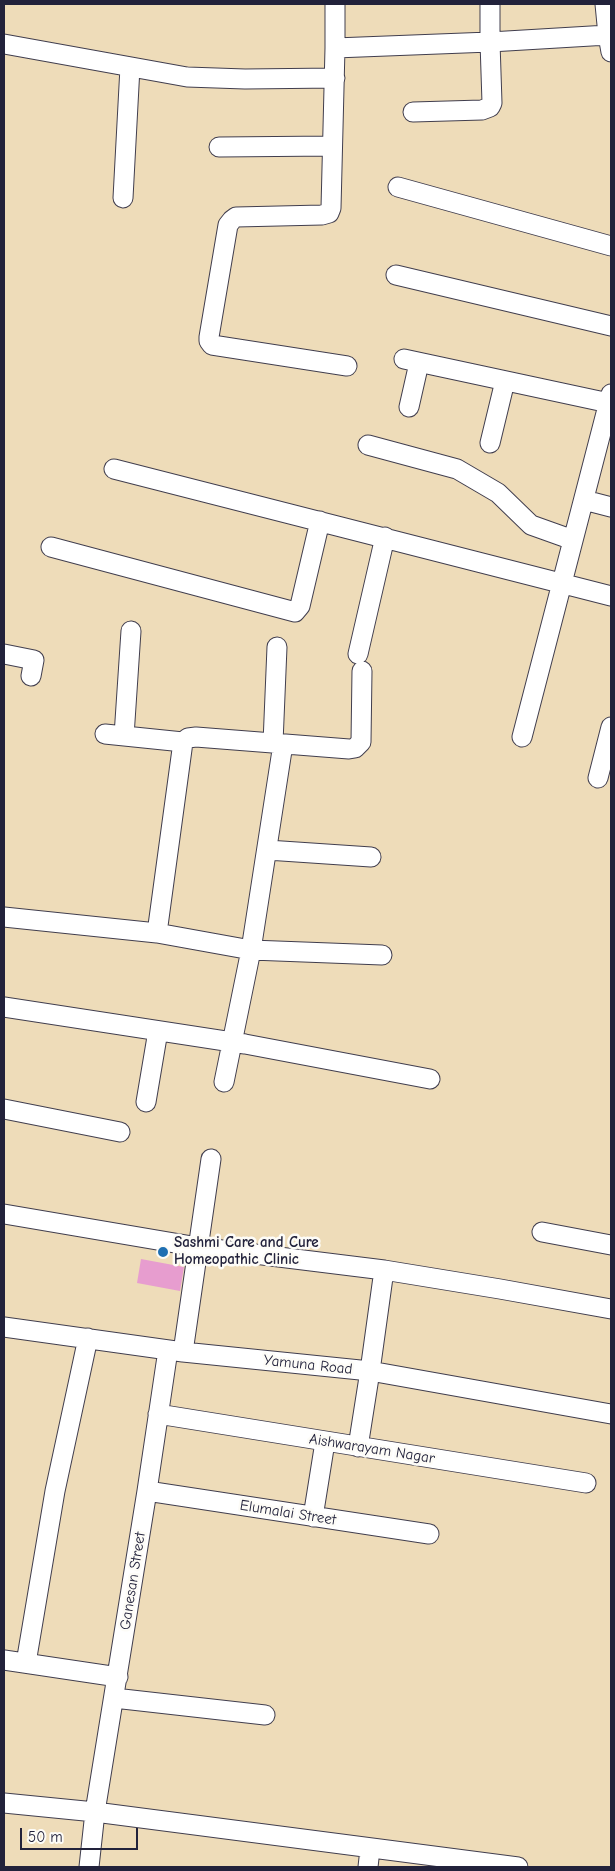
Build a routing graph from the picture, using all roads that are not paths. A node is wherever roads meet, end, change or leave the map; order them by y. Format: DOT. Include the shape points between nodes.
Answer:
graph roads {
  1 [pos="335,4"];
  2 [pos="490,4"];
  3 [pos="605,4"];
  4 [pos="490,42"];
  5 [pos="610,43"];
  6 [pos="4,44"];
  7 [pos="335,48"];
  8 [pos="130,67"];
  9 [pos="335,78"];
  10 [pos="414,112"];
  11 [pos="332,146"];
  12 [pos="219,147"];
  13 [pos="398,188"];
  14 [pos="123,198"];
  15 [pos="611,246"];
  16 [pos="396,275"];
  17 [pos="611,326"];
  18 [pos="347,366"];
  19 [pos="505,381"];
  20 [pos="610,398"];
  21 [pos="409,407"];
  22 [pos="490,443"];
  23 [pos="368,445"];
  24 [pos="114,469"];
  25 [pos="584,500"];
  26 [pos="611,507"];
  27 [pos="320,521"];
  28 [pos="385,537"];
  29 [pos="573,540"];
  30 [pos="51,547"];
  31 [pos="562,583"];
  32 [pos="611,596"];
  33 [pos="130,631"];
  34 [pos="278,647"];
  35 [pos="4,654"];
  36 [pos="31,676"];
  37 [pos="105,734"];
  38 [pos="124,736"];
  39 [pos="522,737"];
  40 [pos="610,739"];
  41 [pos="183,742"];
  42 [pos="278,743"];
  43 [pos="598,778"];
  44 [pos="267,850"];
  45 [pos="371,857"];
  46 [pos="4,917"];
  47 [pos="157,933"];
  48 [pos="252,950"];
  49 [pos="382,955"];
  50 [pos="4,1007"];
  51 [pos="158,1031"];
  52 [pos="232,1042"];
  53 [pos="430,1079"];
  54 [pos="224,1082"];
  55 [pos="146,1102"];
  56 [pos="4,1109"];
  57 [pos="120,1132"];
  58 [pos="211,1159"];
  59 [pos="4,1214"];
  60 [pos="542,1232"];
  61 [pos="611,1245"];
  62 [pos="198,1247"];
  63 [pos="384,1270"];
  64 [pos="611,1309"];
  65 [pos="4,1327"];
  66 [pos="88,1338"];
  67 [pos="175,1351"];
  68 [pos="370,1371"];
  69 [pos="158,1414"];
  70 [pos="611,1414"];
  71 [pos="326,1442"];
  72 [pos="358,1447"];
  73 [pos="586,1483"];
  74 [pos="147,1490"];
  75 [pos="313,1517"];
  76 [pos="429,1534"];
  77 [pos="4,1660"];
  78 [pos="26,1663"];
  79 [pos="118,1676"];
  80 [pos="114,1698"];
  81 [pos="265,1715"];
  82 [pos="4,1803"];
  83 [pos="95,1812"];
  84 [pos="369,1858"];
  85 [pos="463,1863"];
  86 [pos="89,1867"];
  87 [pos="518,1867"];
  1 -- 7 [label="street"];
  2 -- 4 [label="street"];
  3 -- 5 [label="street"];
  4 -- 5 [label="street"];
  4 -- 7 [label="street"];
  4 -- 10 [label="street" via="490,107"];
  6 -- 8 [label="street"];
  7 -- 9 [label="street"];
  8 -- 9 [label="street" via="187,77"];
  8 -- 14 [label="street"];
  9 -- 11 [label="street"];
  11 -- 12 [label="street"];
  11 -- 18 [label="street" via="329,213 236,217 228,226 209,341 212,345"];
  13 -- 15 [label="street"];
  16 -- 17 [label="street"];
  19 -- 20 [label="street"];
  19 -- 21 [label="street" via="411,361"];
  19 -- 22 [label="street"];
  20 -- 25 [label="street"];
  23 -- 29 [label="street" via="457,469 498,493 531,525"];
  24 -- 27 [label="street"];
  25 -- 26 [label="street"];
  25 -- 29 [label="street"];
  27 -- 28 [label="street"];
  27 -- 30 [label="street" via="300,606 295,612"];
  28 -- 31 [label="street"];
  28 -- 42 [label="street" via="360,663 359,746 349,749"];
  29 -- 31 [label="street"];
  31 -- 32 [label="street"];
  31 -- 39 [label="street"];
  33 -- 38 [label="street"];
  34 -- 42 [label="street"];
  35 -- 36 [label="street" via="34,660"];
  37 -- 38 [label="street"];
  38 -- 41 [label="street"];
  40 -- 43 [label="street"];
  41 -- 42 [label="street" via="196,737"];
  41 -- 47 [label="street"];
  42 -- 44 [label="street"];
  44 -- 45 [label="street"];
  44 -- 48 [label="street"];
  46 -- 47 [label="street"];
  47 -- 48 [label="street"];
  48 -- 49 [label="street"];
  48 -- 52 [label="street"];
  50 -- 51 [label="street"];
  51 -- 52 [label="street"];
  51 -- 55 [label="street"];
  52 -- 53 [label="street"];
  52 -- 54 [label="street"];
  56 -- 57 [label="street"];
  58 -- 62 [label="street, Ganesan Street"];
  59 -- 62 [label="street"];
  60 -- 61 [label="street"];
  62 -- 63 [label="street"];
  62 -- 67 [label="street, Ganesan Street"];
  63 -- 64 [label="street"];
  63 -- 68 [label="street"];
  65 -- 66 [label="street, Yamuna Road"];
  66 -- 67 [label="street, Yamuna Road"];
  66 -- 78 [label="street" via="55,1491"];
  67 -- 68 [label="street, Yamuna Road"];
  67 -- 69 [label="street, Ganesan Street"];
  68 -- 70 [label="street, Yamuna Road"];
  68 -- 72 [label="street"];
  69 -- 71 [label="street, Aishwarayam Nagar"];
  69 -- 74 [label="street, Ganesan Street"];
  71 -- 72 [label="street, Aishwarayam Nagar"];
  71 -- 75 [label="street"];
  72 -- 73 [label="street, Aishwarayam Nagar"];
  74 -- 75 [label="street, Elumalai Street"];
  74 -- 79 [label="street, Ganesan Street"];
  75 -- 76 [label="street, Elumalai Street"];
  77 -- 78 [label="street"];
  78 -- 79 [label="street"];
  79 -- 80 [label="street, Ganesan Street"];
  80 -- 81 [label="street"];
  80 -- 83 [label="street, Ganesan Street"];
  82 -- 83 [label="street"];
  83 -- 84 [label="street"];
  83 -- 86 [label="street, Ganesan Street"];
  84 -- 85 [label="street"];
  85 -- 87 [label="street"];
}
